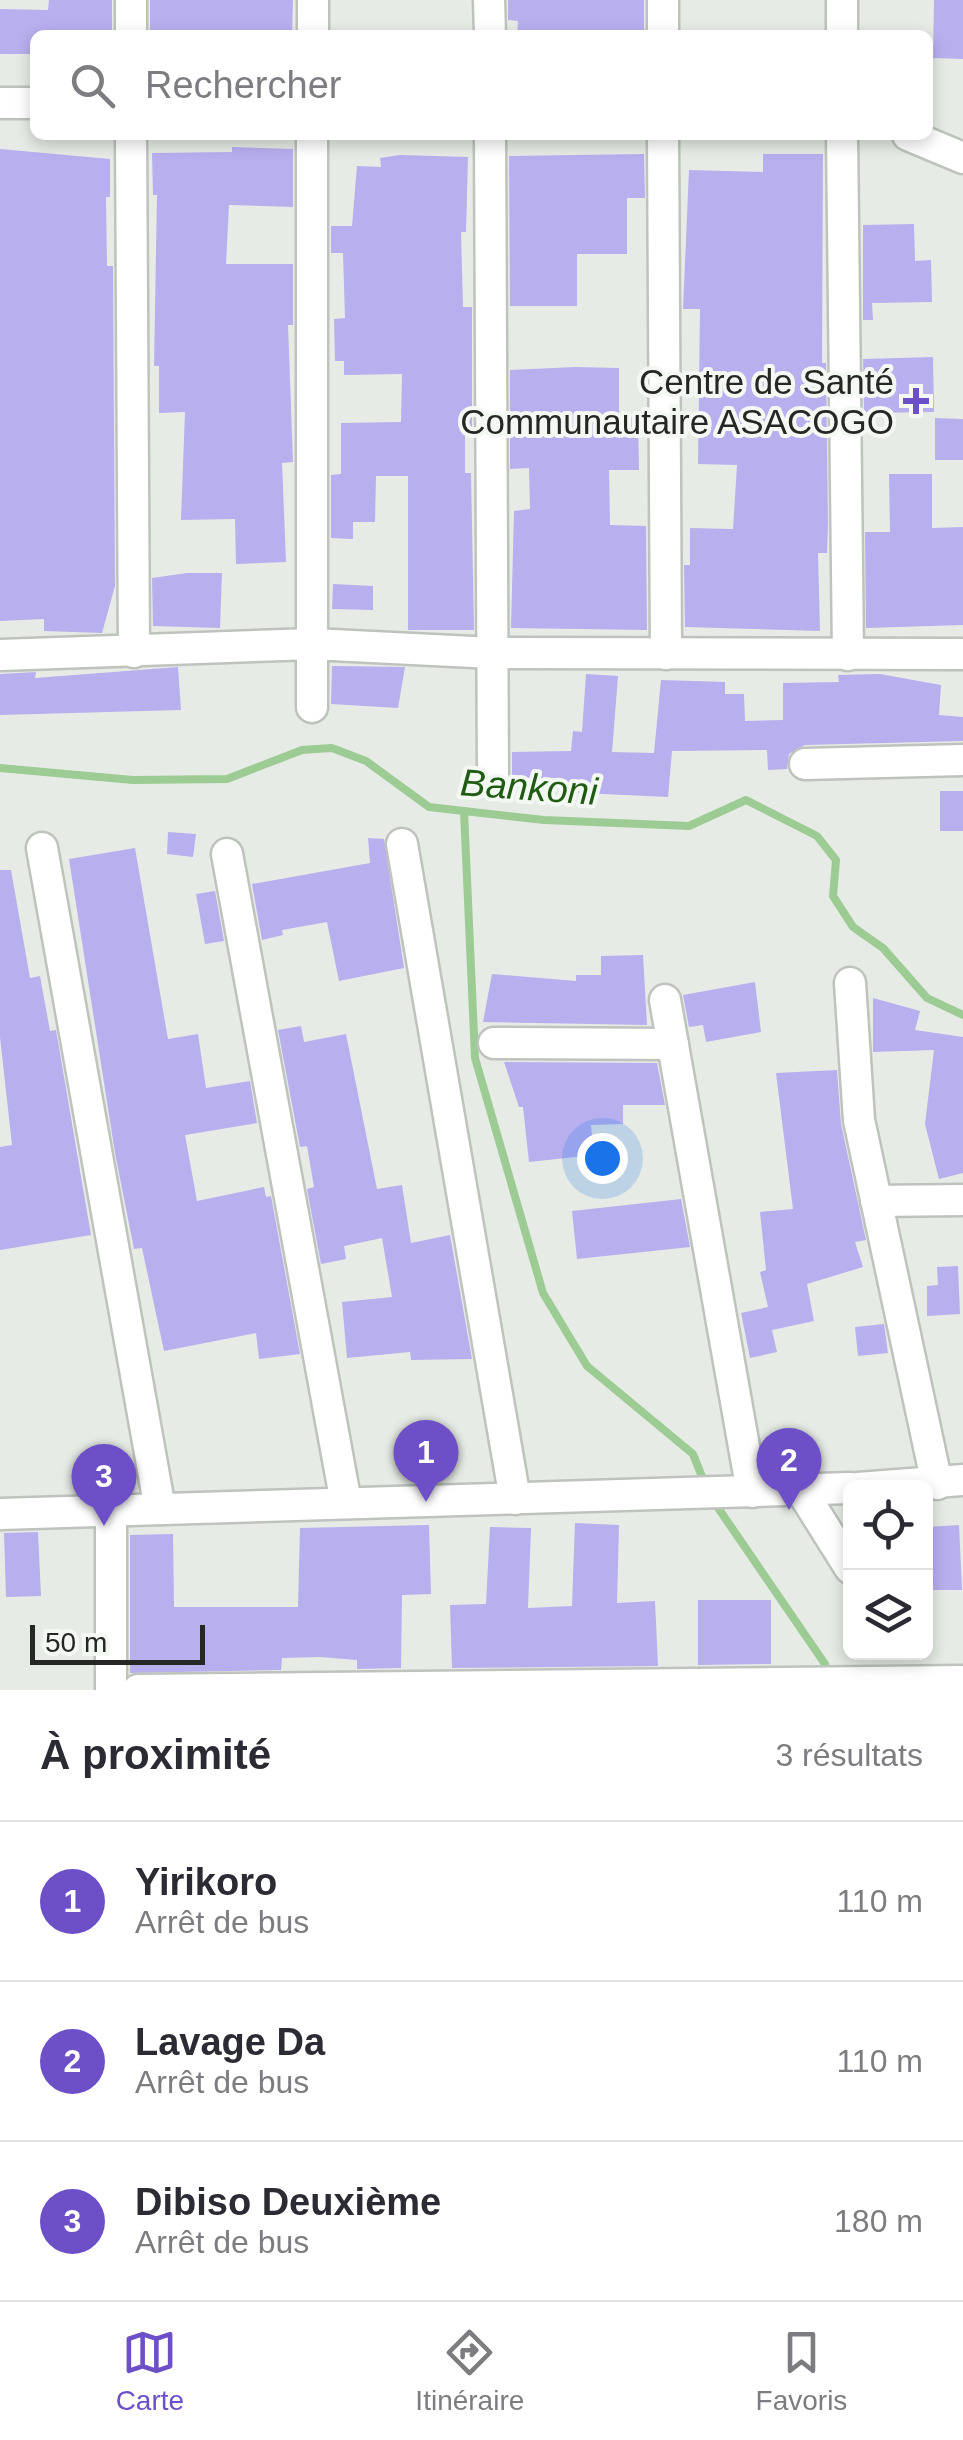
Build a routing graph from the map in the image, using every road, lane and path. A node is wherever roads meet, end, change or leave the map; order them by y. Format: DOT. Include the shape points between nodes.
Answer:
graph roads {
  1 [pos="131,0"];
  2 [pos="312,0"];
  3 [pos="490,0"];
  4 [pos="663,0"];
  5 [pos="842,0"];
  6 [pos="131,30"];
  7 [pos="312,30"];
  8 [pos="490,30"];
  9 [pos="663,30"];
  10 [pos="842,30"];
  11 [pos="0,103"];
  12 [pos="30,103"];
  13 [pos="130,140"];
  14 [pos="312,140"];
  15 [pos="490,140"];
  16 [pos="663,140"];
  17 [pos="842,140"];
  18 [pos="920,140"];
  19 [pos="963,158"];
  20 [pos="312,644"];
  21 [pos="134,652"];
  22 [pos="493,653"];
  23 [pos="666,654"];
  24 [pos="963,654"];
  25 [pos="0,655"];
  26 [pos="848,655"];
  27 [pos="312,707"];
  28 [pos="963,760"];
  29 [pos="806,764"];
  30 [pos="494,779"];
  31 [pos="402,844"];
  32 [pos="42,848"];
  33 [pos="227,854"];
  34 [pos="850,983"];
  35 [pos="665,1000"];
  36 [pos="494,1043"];
  37 [pos="673,1044"];
  38 [pos="963,1200"];
  39 [pos="876,1201"];
  40 [pos="950,1482"];
  41 [pos="843,1488"];
  42 [pos="801,1490"];
  43 [pos="752,1492"];
  44 [pos="515,1499"];
  45 [pos="346,1504"];
  46 [pos="160,1509"];
  47 [pos="111,1510"];
  48 [pos="0,1514"];
  49 [pos="843,1557"];
  50 [pos="909,1660"];
  51 [pos="963,1681"];
  52 [pos="811,1685"];
  53 [pos="627,1686"];
  54 [pos="924,1686"];
  55 [pos="111,1690"];
  56 [pos="138,1690"];
  1 -- 6 [label="street"];
  2 -- 7 [label="street"];
  3 -- 8 [label="street"];
  4 -- 9 [label="street"];
  5 -- 10 [label="street"];
  11 -- 12 [label="street"];
  13 -- 21 [label="street"];
  14 -- 20 [label="street"];
  15 -- 22 [label="street"];
  16 -- 23 [label="street"];
  17 -- 26 [label="street"];
  18 -- 19 [label="street"];
  20 -- 21 [label="street"];
  20 -- 22 [label="street"];
  20 -- 27 [label="street"];
  21 -- 25 [label="street"];
  22 -- 23 [label="street"];
  22 -- 30 [label="street"];
  23 -- 26 [label="street"];
  24 -- 26 [label="street"];
  28 -- 29 [label="street"];
  31 -- 44 [label="street"];
  32 -- 46 [label="street"];
  33 -- 45 [label="street"];
  34 -- 39 [label="street" via="859,1120"];
  35 -- 37 [label="street"];
  36 -- 37 [label="street"];
  37 -- 43 [label="street"];
  38 -- 39 [label="street"];
  39 -- 40 [label="street"];
  41 -- 42 [label="street"];
  42 -- 43 [label="street"];
  42 -- 49 [label="street"];
  43 -- 44 [label="street"];
  44 -- 45 [label="street"];
  45 -- 46 [label="street"];
  46 -- 47 [label="street"];
  47 -- 48 [label="street"];
  47 -- 55 [label="street"];
  50 -- 54 [label="street"];
  51 -- 54 [label="street"];
  52 -- 53 [label="street"];
  52 -- 54 [label="street"];
  53 -- 56 [label="street"];
}
